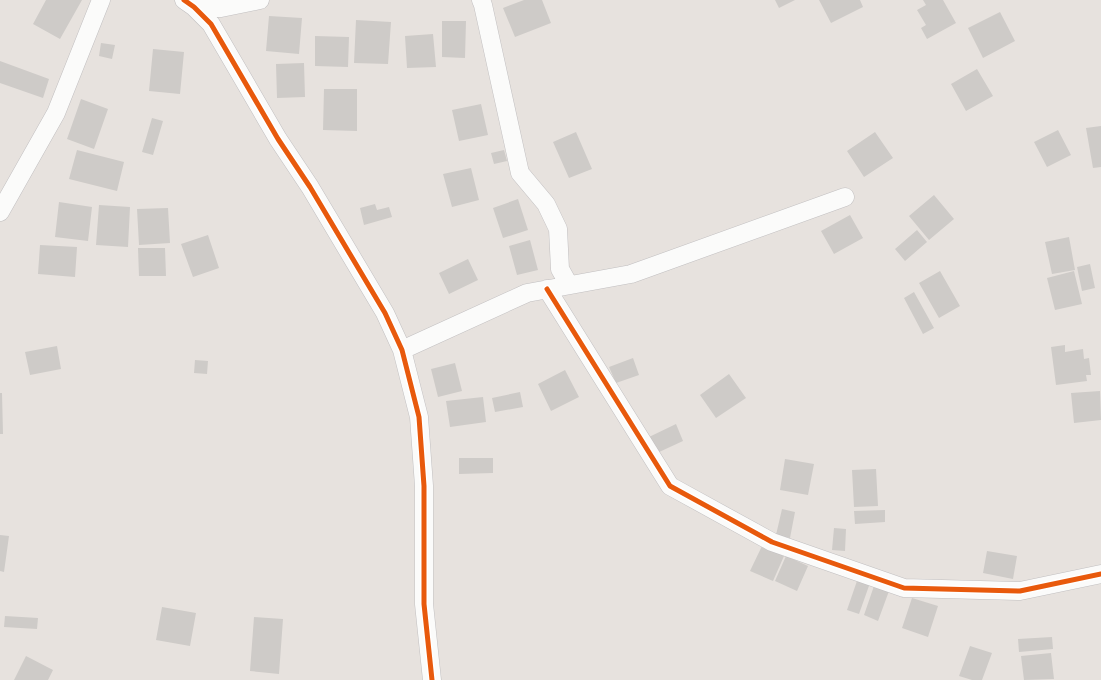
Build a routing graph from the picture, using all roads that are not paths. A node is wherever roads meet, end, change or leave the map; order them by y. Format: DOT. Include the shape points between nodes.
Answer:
graph roads {
  1 [pos="101,0"];
  2 [pos="260,0"];
  3 [pos="481,0"];
  4 [pos="189,3"];
  5 [pos="845,197"];
  6 [pos="0,212"];
  7 [pos="569,285"];
  8 [pos="547,289"];
  9 [pos="402,350"];
  10 [pos="1101,574"];
  11 [pos="432,680"];
  1 -- 6 [label="street" via="56,113"];
  2 -- 4 [label="street" via="221,8"];
  3 -- 7 [label="street" via="520,173 546,204 558,229 560,269"];
  4 -- 9 [label="street" via="211,24 385,313"];
  5 -- 7 [label="street" via="632,274"];
  7 -- 8 [label="street"];
  8 -- 9 [label="street" via="527,293"];
  8 -- 10 [label="street" via="670,486 772,542 904,588 1020,591"];
  9 -- 11 [label="street" via="419,417 424,486 424,604"];
}
